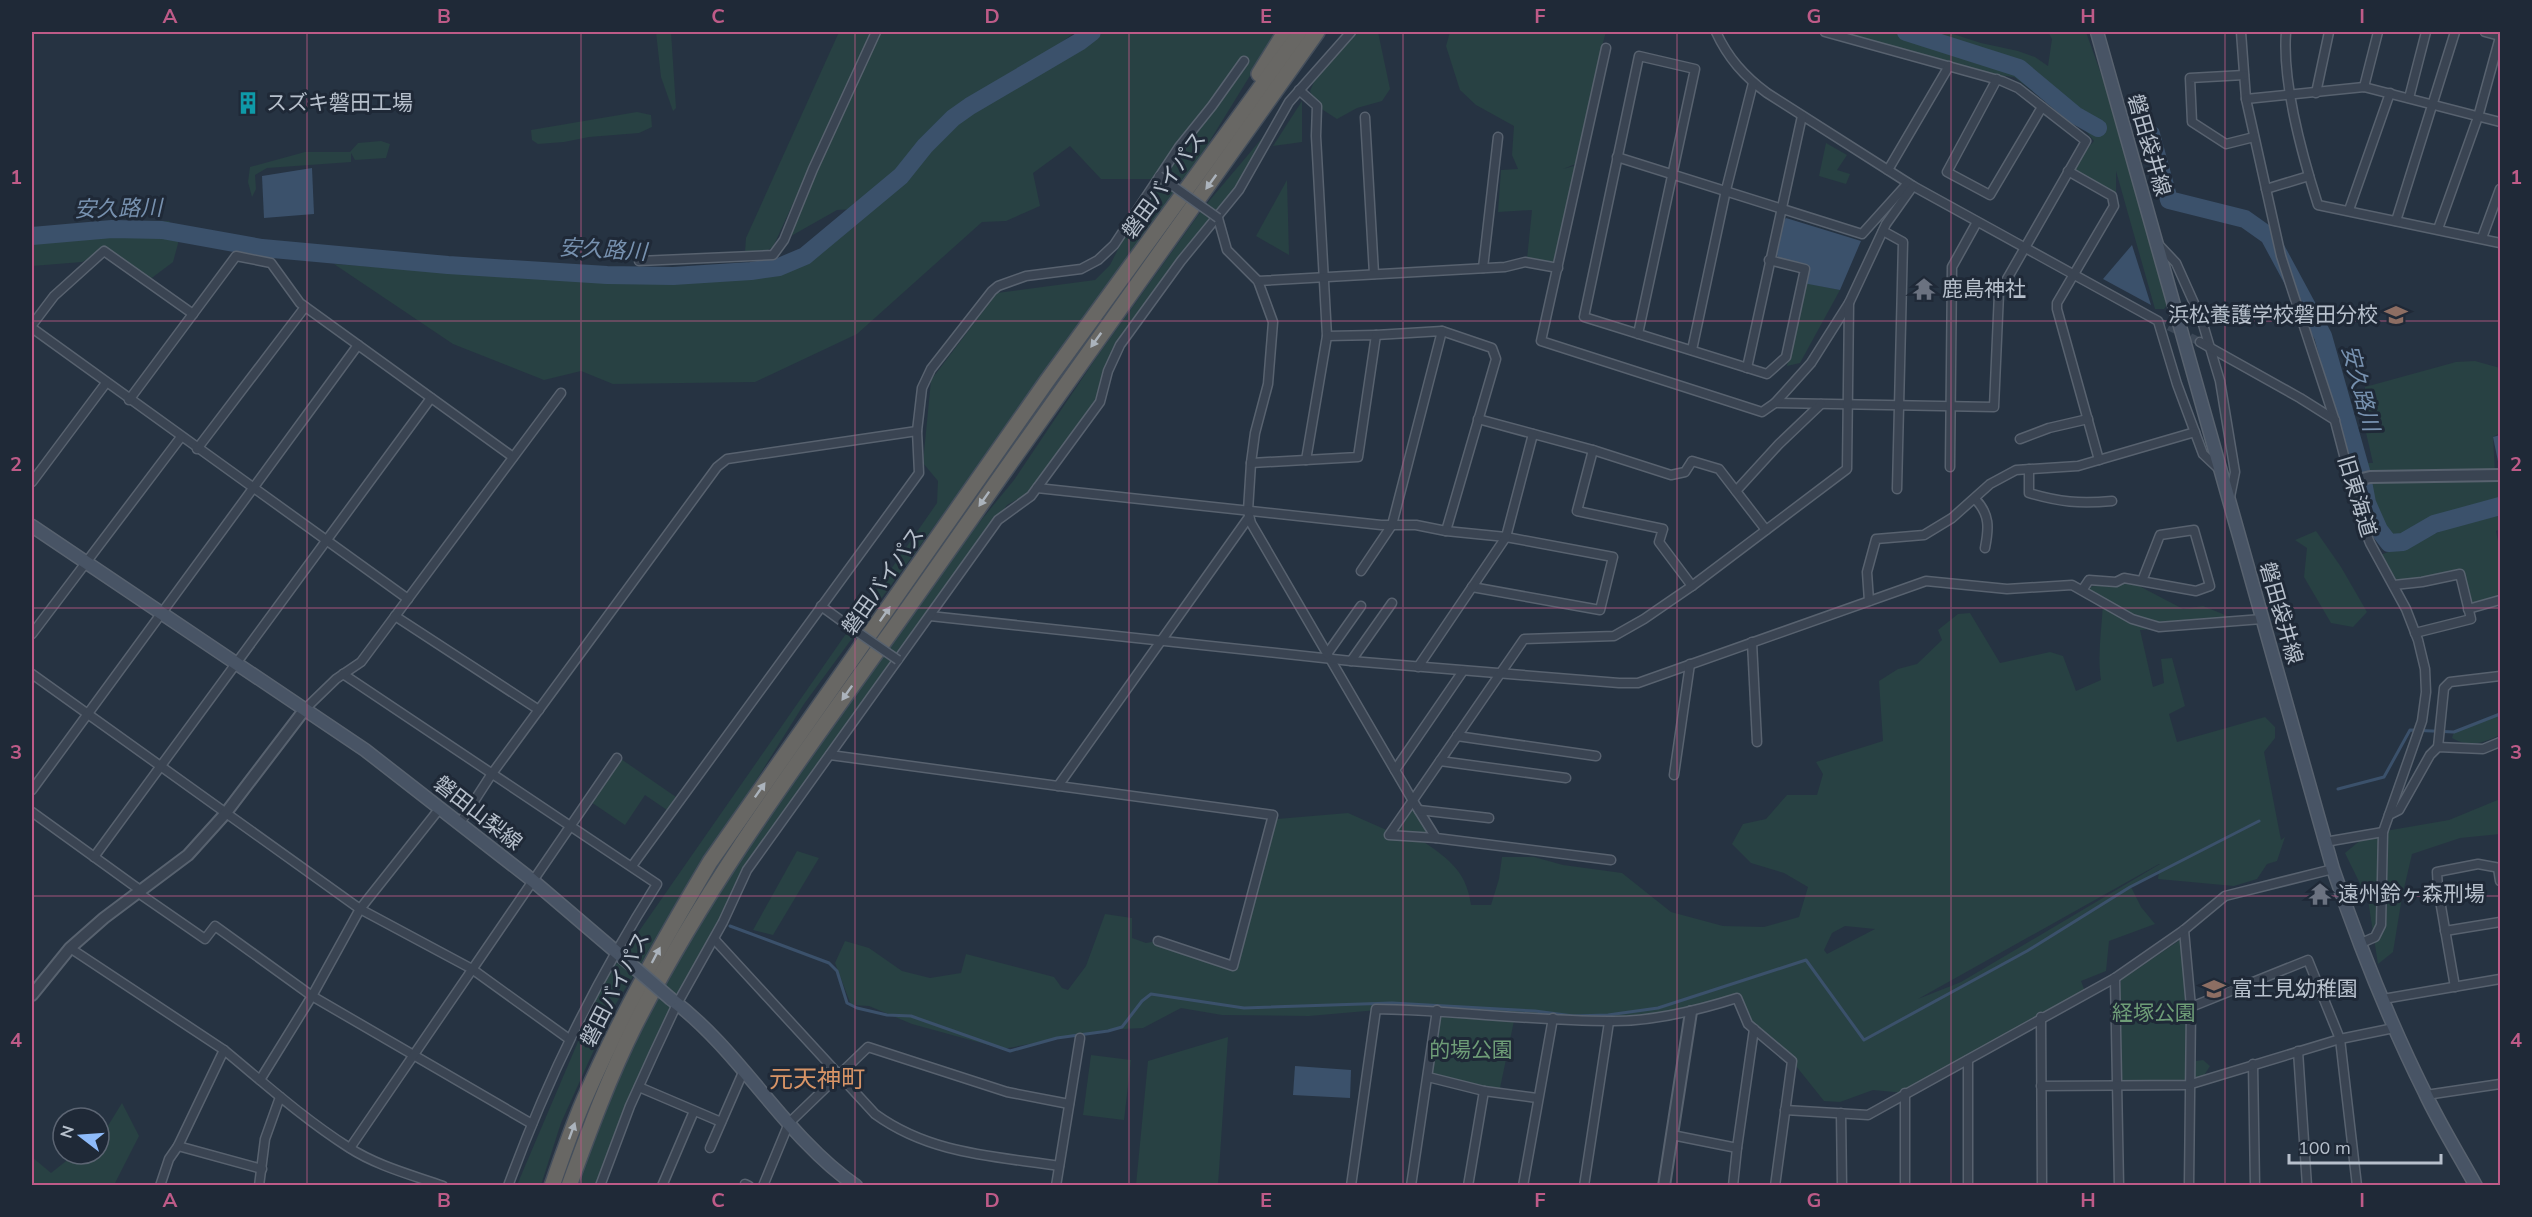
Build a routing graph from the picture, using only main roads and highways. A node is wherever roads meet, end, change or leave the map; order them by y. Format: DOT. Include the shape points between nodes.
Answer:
graph roads {
  1 [pos="1285,32"];
  2 [pos="1301,32"];
  3 [pos="1317,32"];
  4 [pos="1328,32"];
  5 [pos="2097,32"];
  6 [pos="1220,156"];
  7 [pos="32,526"];
  8 [pos="552,1185"];
  9 [pos="569,1185"];
  10 [pos="856,1185"];
  11 [pos="2476,1185"];
  1 -- 6 [label="highway"];
  2 -- 6 [label="highway, 磐田バイパス"];
  3 -- 6 [label="highway, 磐田バイパス"];
  4 -- 6 [label="highway"];
  5 -- 11 [label="main road, 磐田袋井線" via="2333,869 2394,1028"];
  8 -- 6 [label="highway, 磐田バイパス, one-way" via="583,1101 622,1018 710,862 1047,381"];
  6 -- 9 [label="highway, 磐田バイパス, one-way" via="726,870 635,1025"];
  7 -- 10 [label="main road, 磐田山梨線, bridge" via="365,750 532,880 674,1001 744,1070 836,1172"];
}
